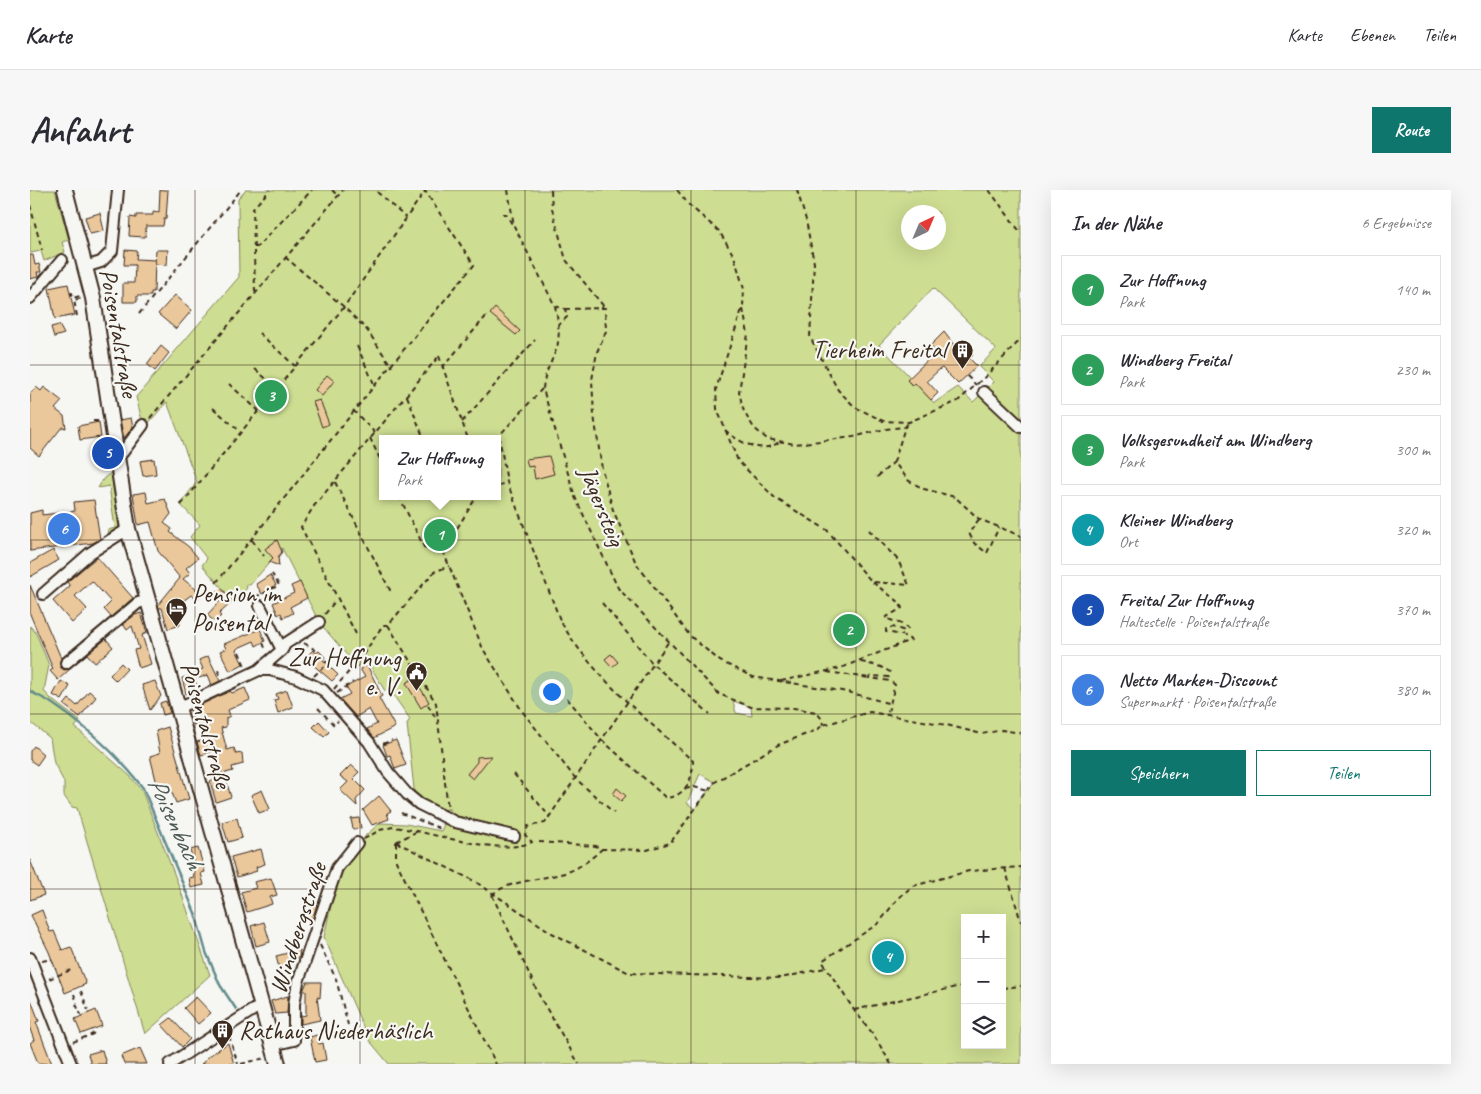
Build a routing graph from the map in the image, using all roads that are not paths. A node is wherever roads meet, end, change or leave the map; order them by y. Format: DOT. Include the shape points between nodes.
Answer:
graph roads {
  1 [pos="64,190"];
  2 [pos="118,190"];
  3 [pos="62,260"];
  4 [pos="85,266"];
  5 [pos="30,298"];
  6 [pos="980,388"];
  7 [pos="143,426"];
  8 [pos="1021,427"];
  9 [pos="116,454"];
  10 [pos="128,529"];
  11 [pos="43,594"];
  12 [pos="148,600"];
  13 [pos="260,606"];
  14 [pos="319,622"];
  15 [pos="282,650"];
  16 [pos="66,663"];
  17 [pos="259,670"];
  18 [pos="178,708"];
  19 [pos="514,836"];
  20 [pos="357,843"];
  21 [pos="30,958"];
  22 [pos="262,1006"];
  23 [pos="273,1055"];
  24 [pos="71,1064"];
  25 [pos="170,1064"];
  1 -- 4 [label="main road, Poisentalstraße"];
  2 -- 4 [label="street" via="112,251 101,262"];
  3 -- 5 [label="street"];
  4 -- 9 [label="main road, Poisentalstraße" via="93,298"];
  6 -- 8 [label="street"];
  7 -- 9 [label="street" via="122,453"];
  9 -- 10 [label="main road, Poisentalstraße"];
  10 -- 11 [label="street" via="90,553"];
  10 -- 12 [label="main road, Poisentalstraße"];
  12 -- 16 [label="street" via="138,603"];
  12 -- 18 [label="main road, Poisentalstraße"];
  13 -- 15 [label="street"];
  14 -- 15 [label="street" via="285,644"];
  15 -- 17 [label="street"];
  17 -- 18 [label="street"];
  17 -- 19 [label="street" via="296,678 328,695 369,742 388,772 412,800 454,822"];
  18 -- 22 [label="main road, Poisentalstraße"];
  20 -- 23 [label="street, Windbergstraße" via="337,868 298,982 294,1040"];
  21 -- 24 [label="street"];
  22 -- 23 [label="main road, Poisentalstraße"];
  22 -- 25 [label="street"];
}
